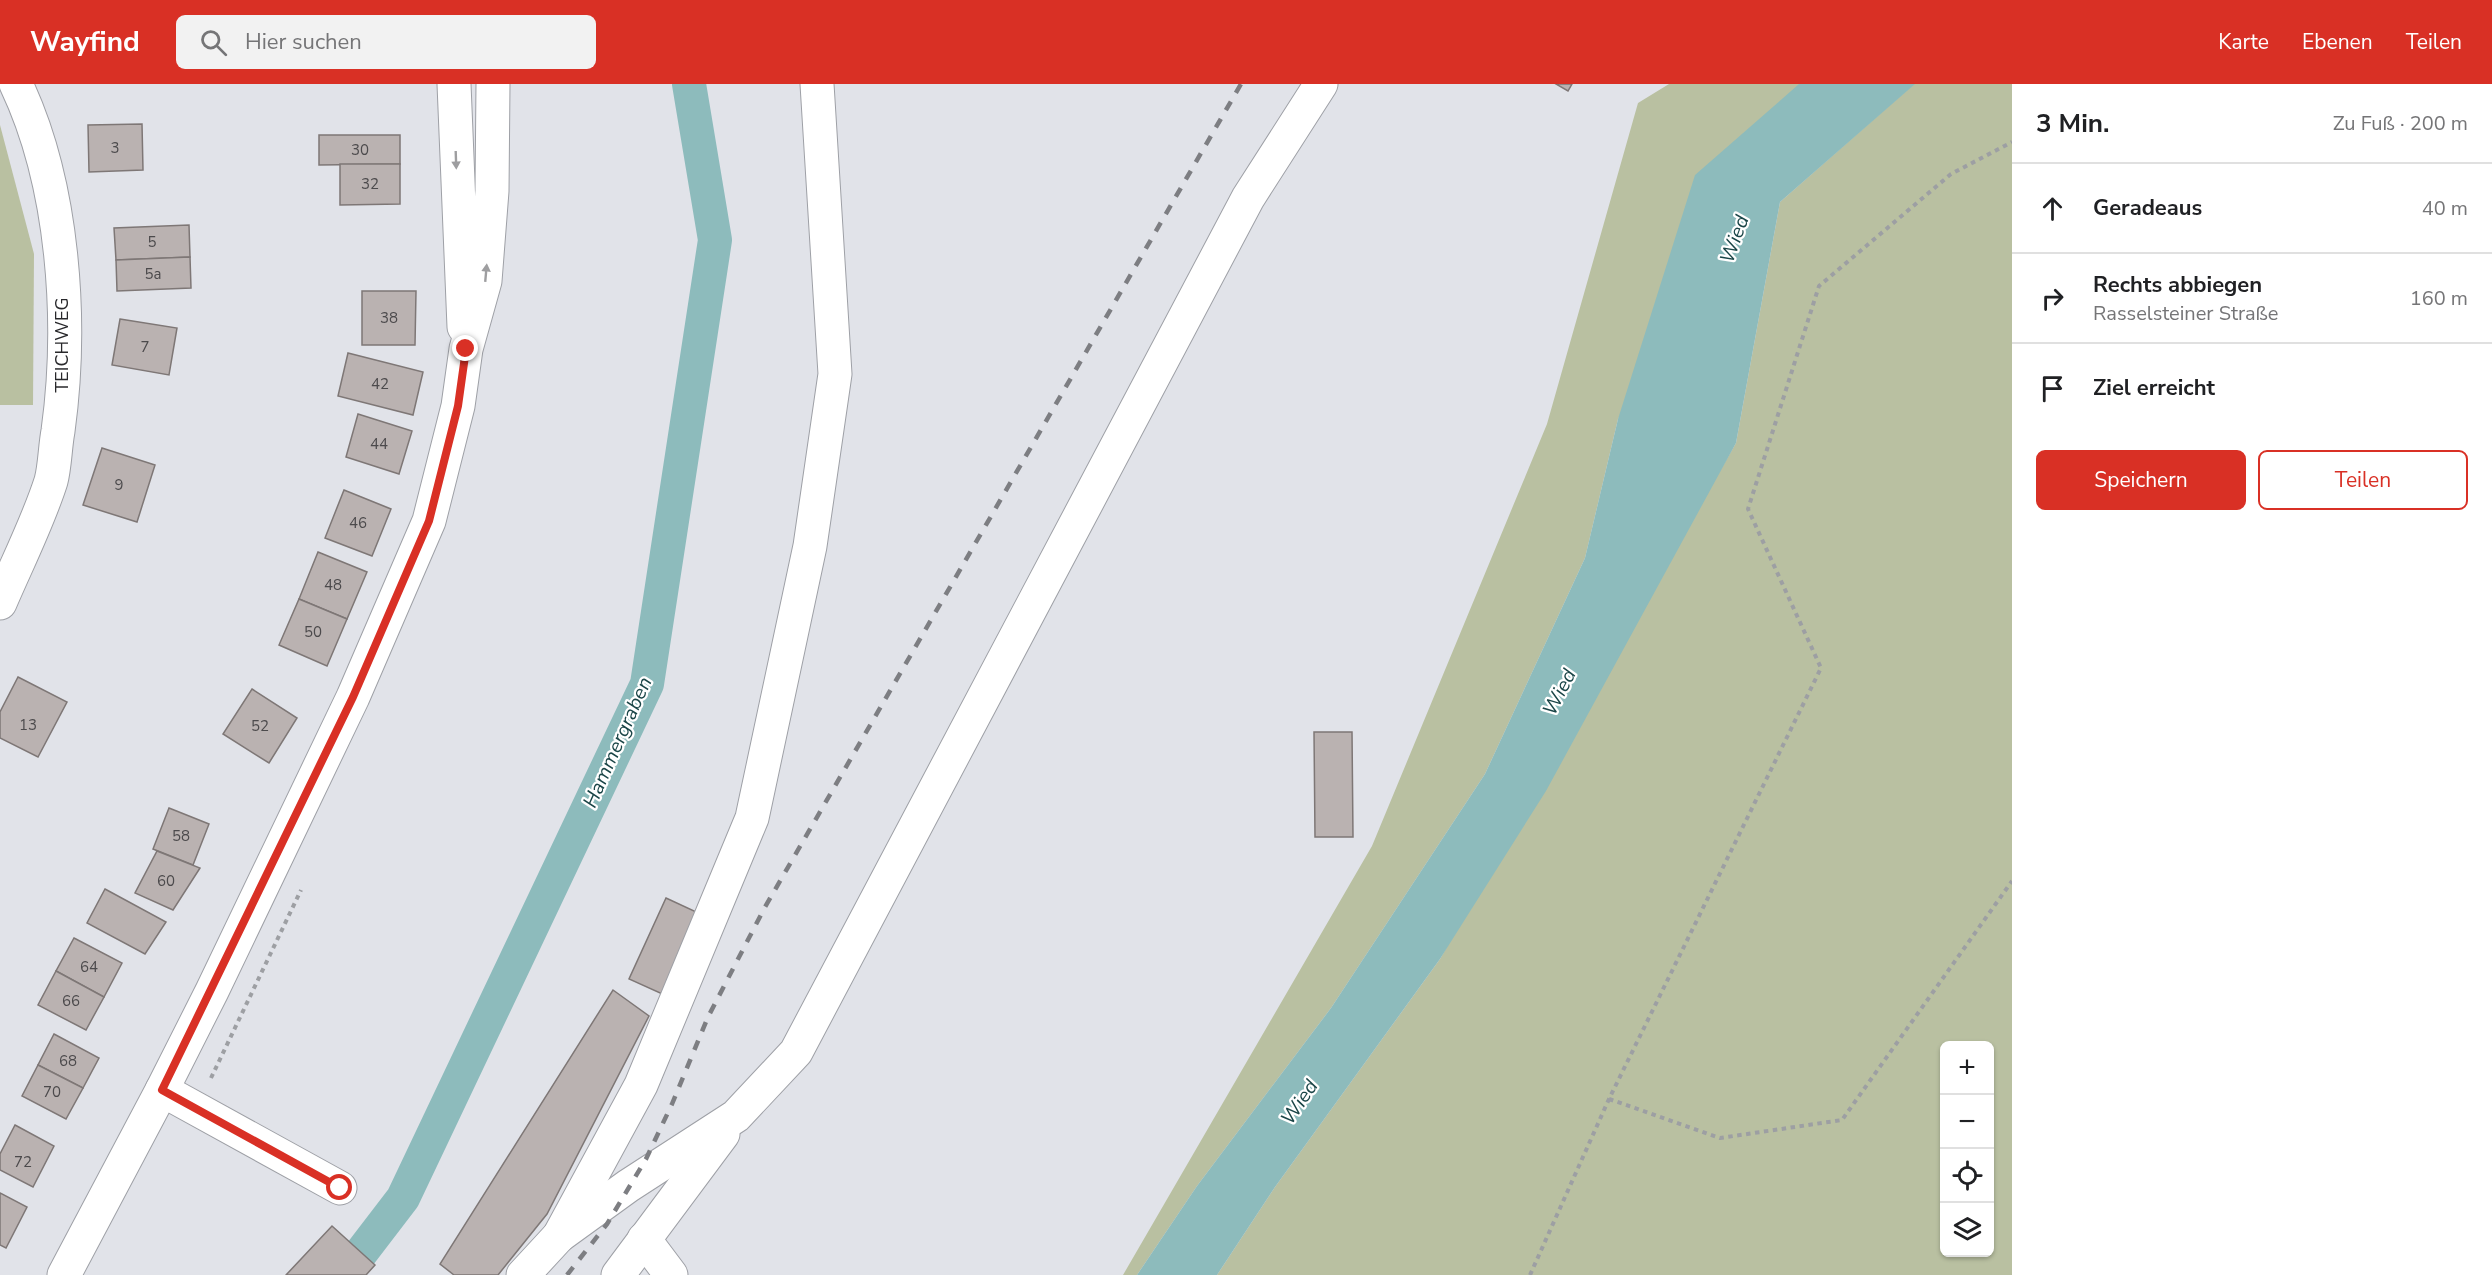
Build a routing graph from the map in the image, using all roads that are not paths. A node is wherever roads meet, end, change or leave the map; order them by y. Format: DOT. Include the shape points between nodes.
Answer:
graph roads {
  1 [pos="16,84"];
  2 [pos="454,84"];
  3 [pos="493,84"];
  4 [pos="817,84"];
  5 [pos="1321,84"];
  6 [pos="466,349"];
  7 [pos="0,603"];
  8 [pos="162,1090"];
  9 [pos="736,1116"];
  10 [pos="340,1188"];
  11 [pos="560,1236"];
  12 [pos="644,1239"];
  13 [pos="64,1275"];
  14 [pos="523,1275"];
  15 [pos="618,1275"];
  16 [pos="671,1275"];
  1 -- 7 [label="main road, TEICHWEG" via="46,165 62,270 63,388 51,480"];
  2 -- 6 [label="main road, one-way"];
  6 -- 3 [label="main road, one-way" via="485,281 492,191"];
  4 -- 11 [label="main road" via="835,374 810,546 752,818 641,1085"];
  5 -- 9 [label="main road" via="1248,198 796,1052"];
  6 -- 8 [label="main road" via="458,406 429,521 353,697"];
  8 -- 10 [label="main road"];
  8 -- 13 [label="main road"];
  9 -- 11 [label="main road" via="628,1186"];
  9 -- 12 [label="main road"];
  11 -- 14 [label="main road"];
  12 -- 15 [label="main road"];
  12 -- 16 [label="main road"];
}
